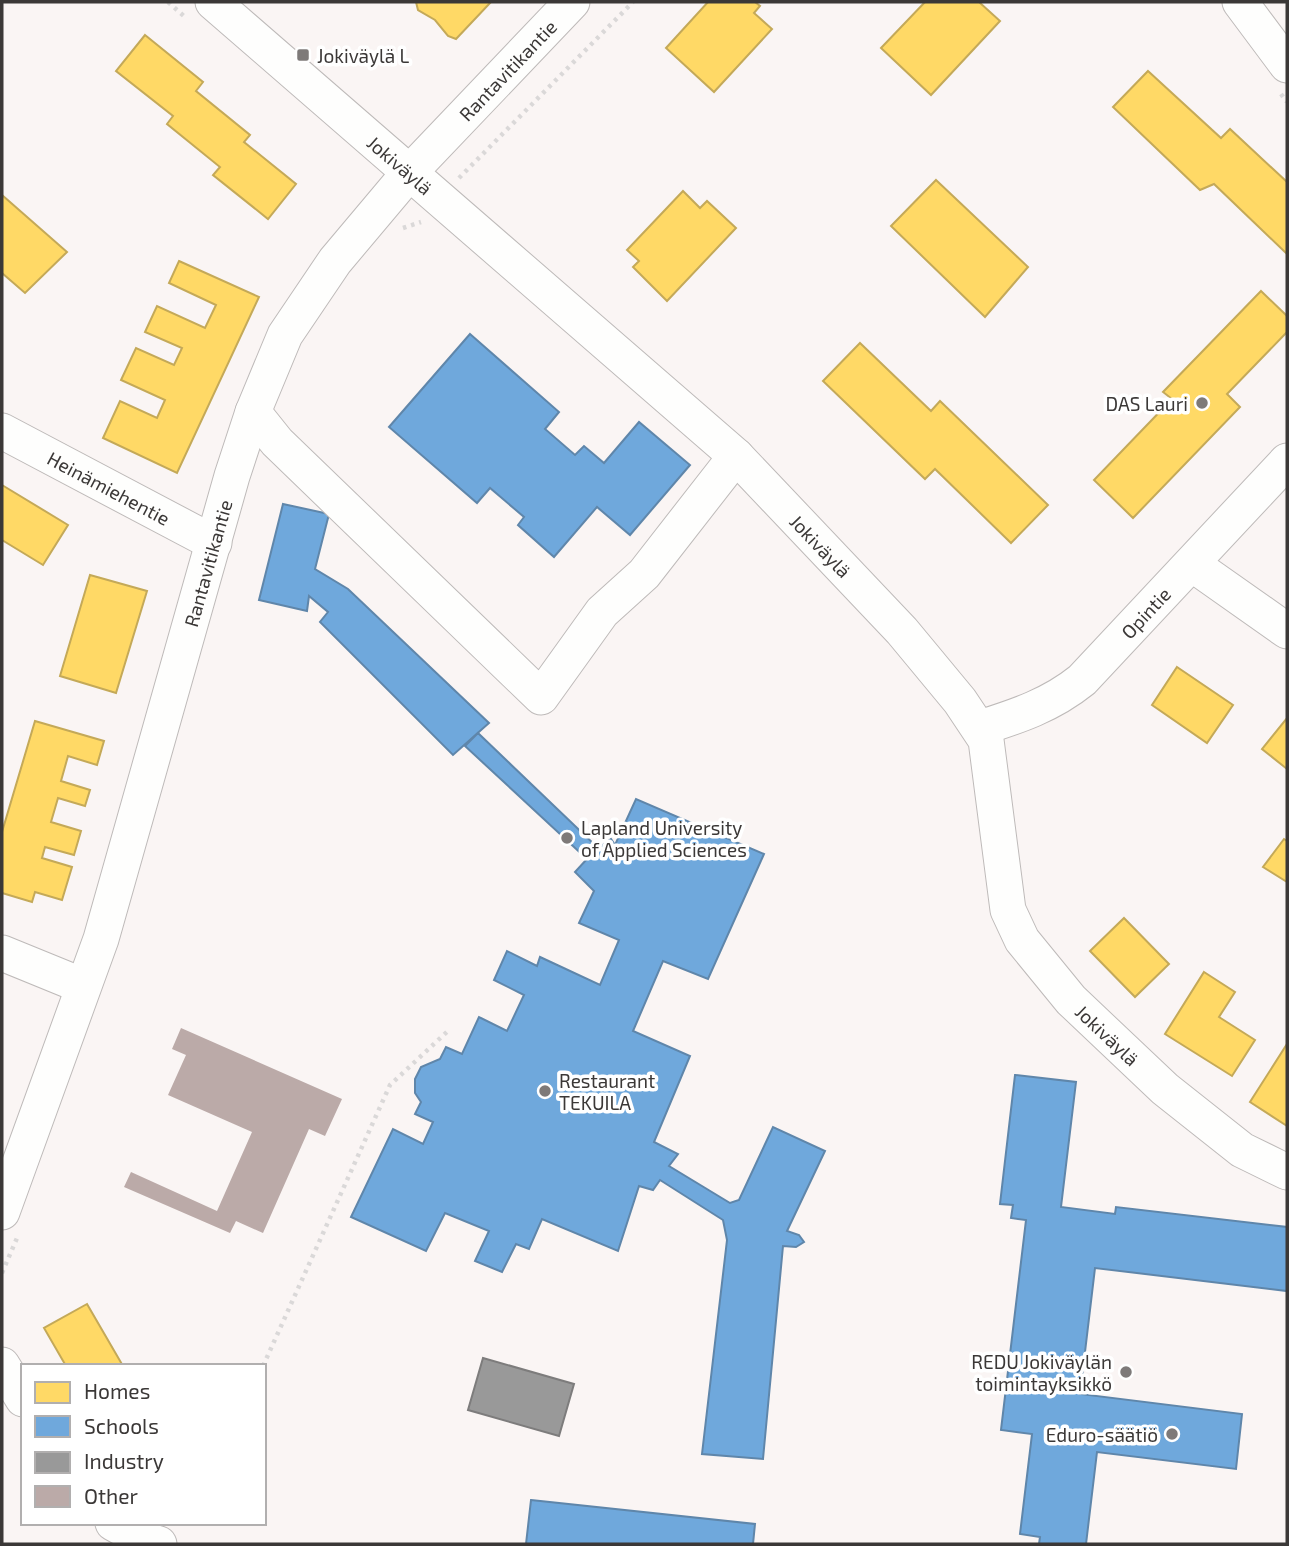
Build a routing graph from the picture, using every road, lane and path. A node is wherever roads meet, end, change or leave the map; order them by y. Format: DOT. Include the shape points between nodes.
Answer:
graph roads {
  1 [pos="213,2"];
  2 [pos="572,2"];
  3 [pos="634,2"];
  4 [pos="1240,2"];
  5 [pos="1287,65"];
  6 [pos="469,167"];
  7 [pos="409,173"];
  8 [pos="399,229"];
  9 [pos="432,231"];
  10 [pos="253,412"];
  11 [pos="2,431"];
  12 [pos="736,456"];
  13 [pos="1287,461"];
  14 [pos="214,543"];
  15 [pos="1192,564"];
  16 [pos="1287,631"];
  17 [pos="980,728"];
  18 [pos="2,953"];
  19 [pos="83,986"];
  20 [pos="450,1029"];
  21 [pos="1287,1172"];
  22 [pos="2,1212"];
  23 [pos="263,1364"];
  24 [pos="2,1365"];
  25 [pos="21,1396"];
  26 [pos="117,1525"];
  27 [pos="159,1544"];
  1 -- 7 [label="street, Jokiväylä"];
  2 -- 7 [label="street, Rantavitikantie"];
  3 -- 6 [label="path"];
  4 -- 5 [label="street"];
  7 -- 10 [label="street, Rantavitikantie" via="335,261 285,335"];
  7 -- 12 [label="street, Jokiväylä"];
  8 -- 9 [label="path" via="422,222"];
  10 -- 12 [label="street" via="277,442 541,697 602,612 644,574"];
  10 -- 14 [label="street, Rantavitikantie"];
  11 -- 14 [label="street, Heinämiehentie"];
  12 -- 17 [label="street, Jokiväylä" via="902,631"];
  13 -- 15 [label="street, Opintie"];
  14 -- 19 [label="street, Rantavitikantie" via="144,794"];
  15 -- 16 [label="street"];
  15 -- 17 [label="street, Opintie" via="1073,687 1031,712"];
  17 -- 21 [label="street, Jokiväylä" via="990,756 1008,910 1022,940 1071,1000 1165,1089 1242,1150"];
  18 -- 19 [label="street"];
  19 -- 22 [label="street, Rantavitikantie"];
  20 -- 23 [label="path" via="390,1085"];
  24 -- 25 [label="street"];
  26 -- 27 [label="street"];
}
